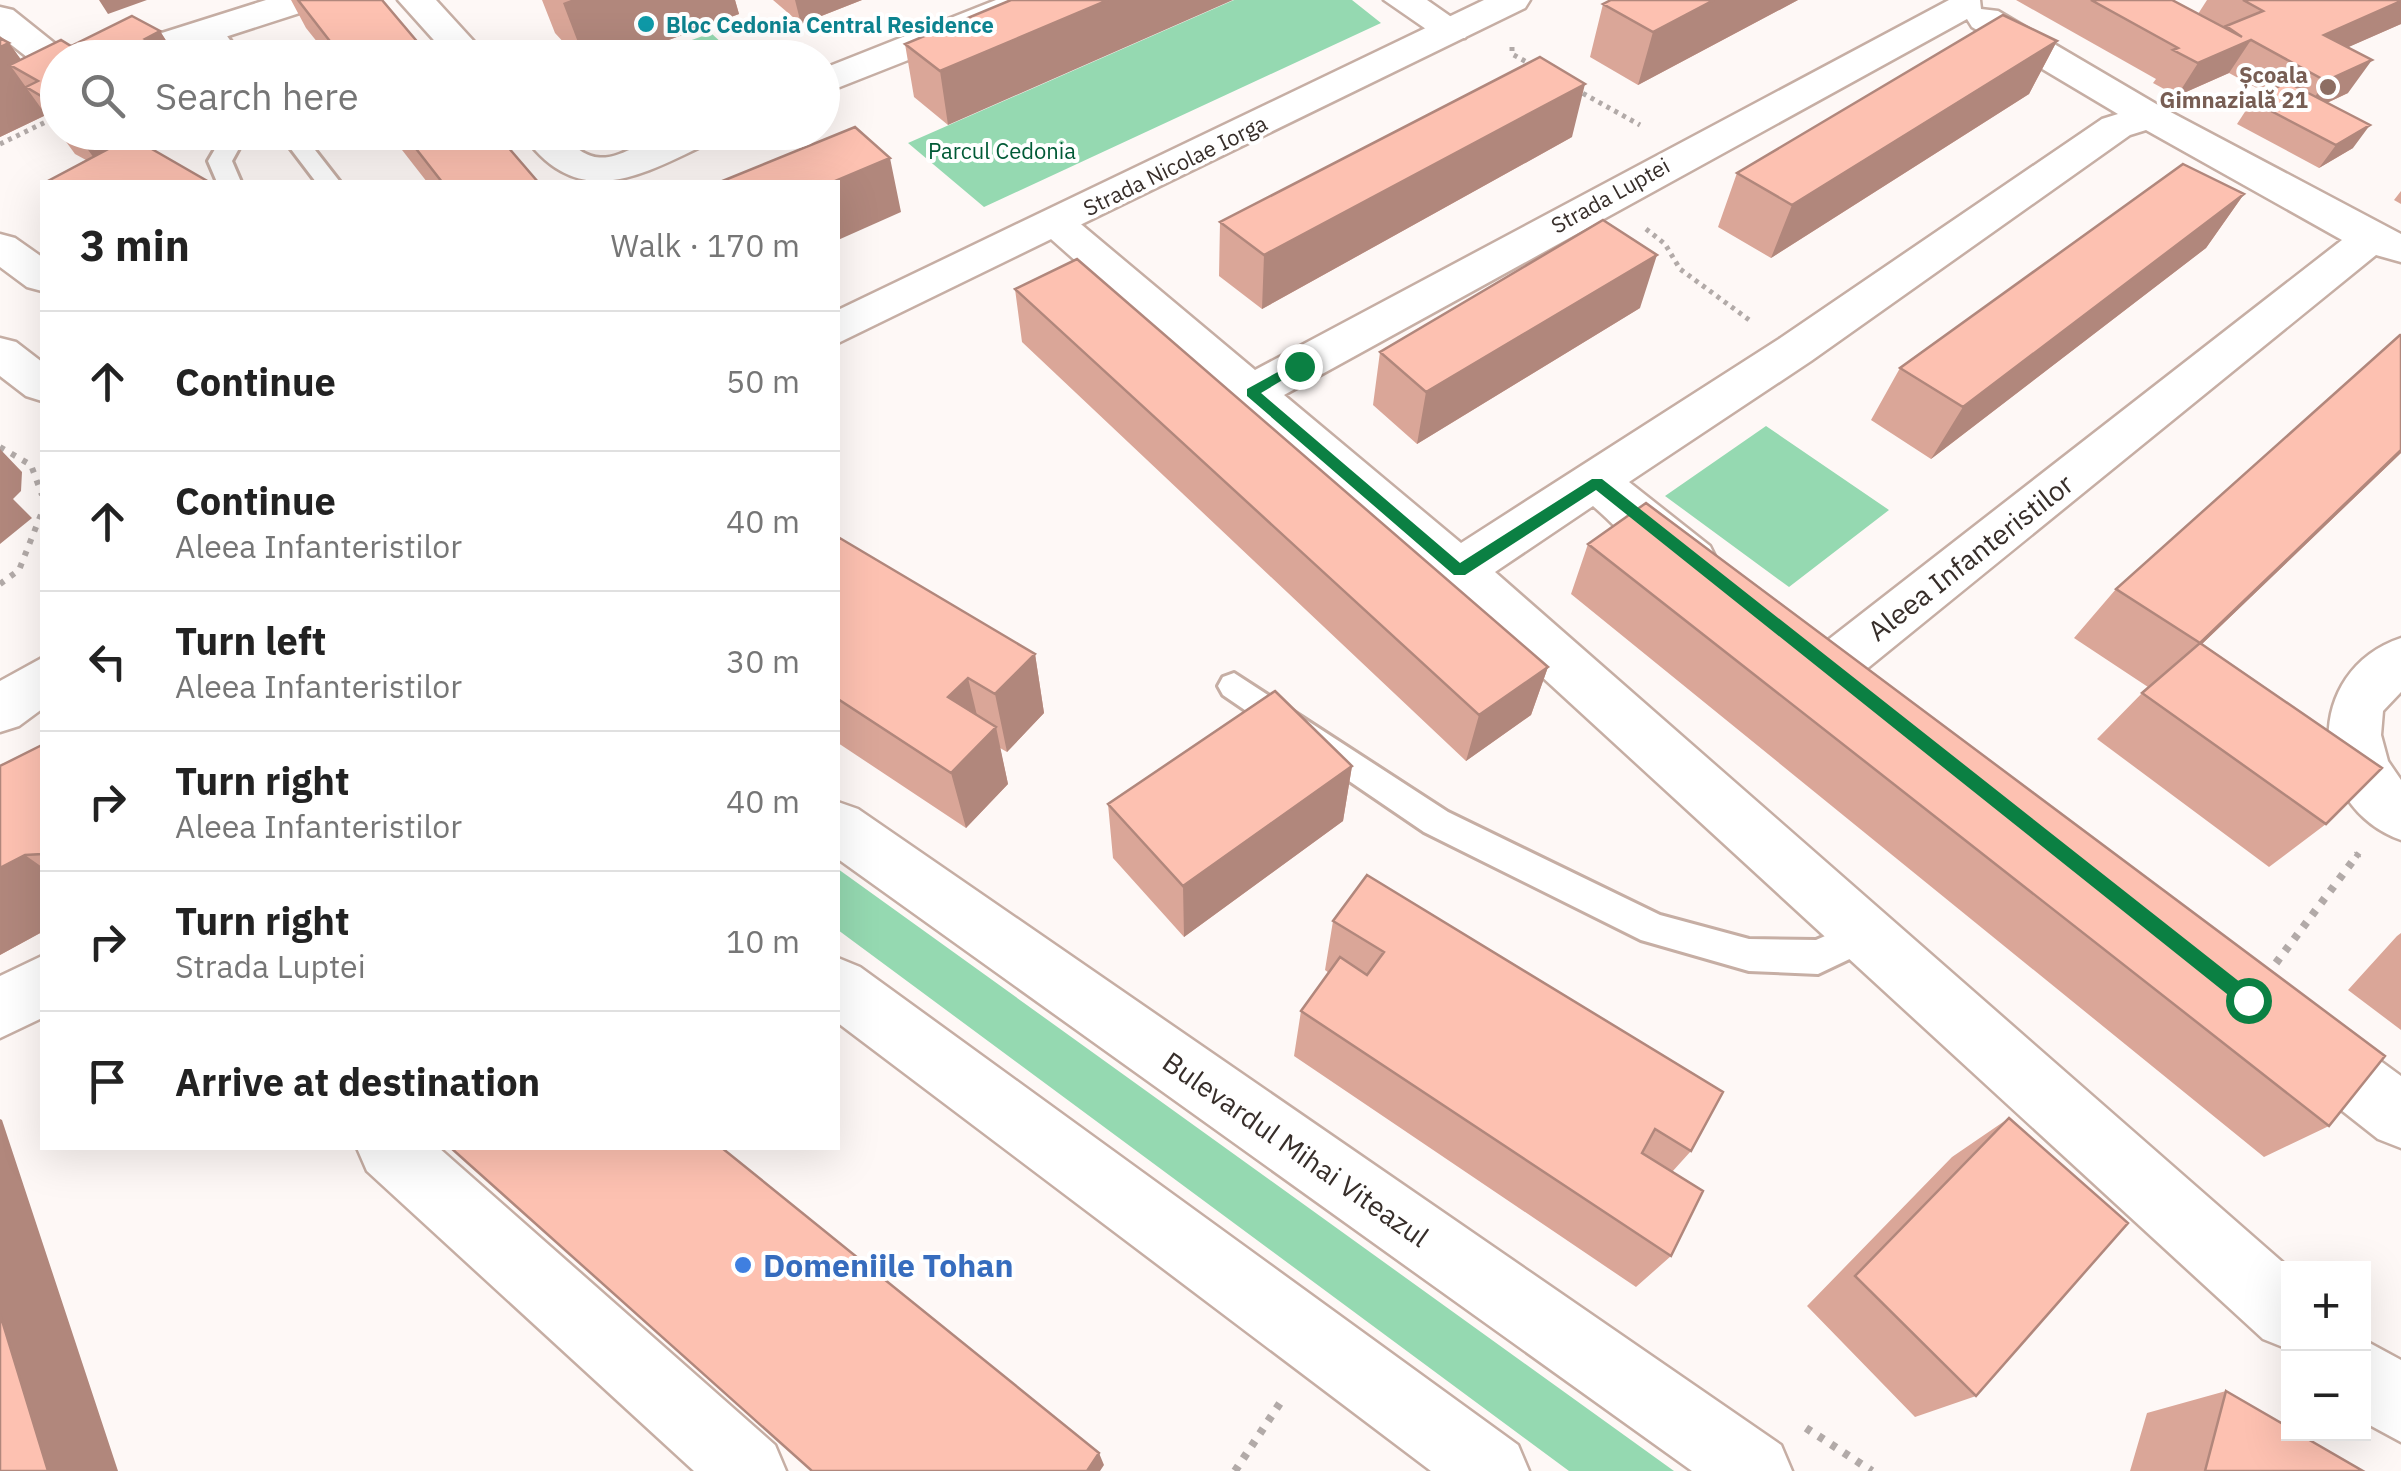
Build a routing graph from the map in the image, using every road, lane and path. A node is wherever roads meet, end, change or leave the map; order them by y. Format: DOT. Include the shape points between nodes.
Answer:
graph roads {
  1 [pos="302,0"];
  2 [pos="1027,0"];
  3 [pos="1402,0"];
  4 [pos="1967,3"];
  5 [pos="436,6"];
  6 [pos="1484,14"];
  7 [pos="0,18"];
  8 [pos="229,40"];
  9 [pos="459,40"];
  10 [pos="40,49"];
  11 [pos="1544,72"];
  12 [pos="840,75"];
  13 [pos="1560,80"];
  14 [pos="2149,116"];
  15 [pos="40,125"];
  16 [pos="1640,125"];
  17 [pos="0,144"];
  18 [pos="226,150"];
  19 [pos="303,150"];
  20 [pos="557,150"];
  21 [pos="657,150"];
  22 [pos="228,180"];
  23 [pos="326,180"];
  24 [pos="1605,197"];
  25 [pos="1056,224"];
  26 [pos="2386,244"];
  27 [pos="0,247"];
  28 [pos="40,276"];
  29 [pos="840,327"];
  30 [pos="1795,350"];
  31 [pos="0,353"];
  32 [pos="40,383"];
  33 [pos="1252,392"];
  34 [pos="0,447"];
  35 [pos="1597,483"];
  36 [pos="40,490"];
  37 [pos="40,517"];
  38 [pos="1459,570"];
  39 [pos="0,584"];
  40 [pos="1727,588"];
  41 [pos="2401,659"];
  42 [pos="40,681"];
  43 [pos="1234,686"];
  44 [pos="1876,706"];
  45 [pos="40,709"];
  46 [pos="0,710"];
  47 [pos="0,719"];
  48 [pos="2396,812"];
  49 [pos="840,828"];
  50 [pos="1864,935"];
  51 [pos="40,986"];
  52 [pos="840,988"];
  53 [pos="2248,1000"];
  54 [pos="0,1010"];
  55 [pos="2401,1116"];
  56 [pos="392,1150"];
  57 [pos="2281,1308"];
  58 [pos="2371,1382"];
  59 [pos="2401,1406"];
  60 [pos="749,1471"];
  61 [pos="1492,1471"];
  62 [pos="1755,1471"];
  1 -- 8 [label="street"];
  2 -- 12 [label="street"];
  3 -- 6 [label="street"];
  4 -- 14 [label="street"];
  4 -- 24 [label="street, Strada Luptei"];
  5 -- 9 [label="street"];
  6 -- 11 [label="path" via="1513,31 1512,54"];
  6 -- 25 [label="street, Strada Nicolae Iorga"];
  7 -- 10 [label="street"];
  13 -- 16 [label="path"];
  14 -- 26 [label="street"];
  14 -- 30 [label="street" via="2116,127"];
  15 -- 17 [label="path"];
  18 -- 22 [label="lane" via="220,161"];
  19 -- 23 [label="lane"];
  20 -- 21 [label="street" via="587,170 608,170"];
  24 -- 30 [label="path" via="1665,244 1680,268"];
  24 -- 33 [label="street, Strada Luptei"];
  25 -- 29 [label="street, Strada Nicolae Iorga"];
  25 -- 33 [label="street"];
  26 -- 44 [label="street, Aleea Infanteristilor" via="1814,657"];
  27 -- 28 [label="street"];
  30 -- 35 [label="street"];
  31 -- 32 [label="street"];
  33 -- 38 [label="street"];
  34 -- 36 [label="path" via="32,465"];
  35 -- 38 [label="street"];
  35 -- 40 [label="street"];
  37 -- 39 [label="path" via="19,570"];
  38 -- 50 [label="street"];
  41 -- 48 [label="street" via="2358,704 2353,727 2362,766"];
  42 -- 46 [label="street"];
  43 -- 50 [label="lane" via="1436,822 1654,929 1749,954 1818,957"];
  45 -- 47 [label="street"];
  48 -- 53 [label="path"];
  49 -- 62 [label="street, Bulevardul Mihai Viteazul"];
  50 -- 57 [label="street"];
  51 -- 54 [label="street"];
  52 -- 61 [label="street"];
  53 -- 55 [label="street"];
  56 -- 60 [label="street"];
  58 -- 59 [label="street"];
}
